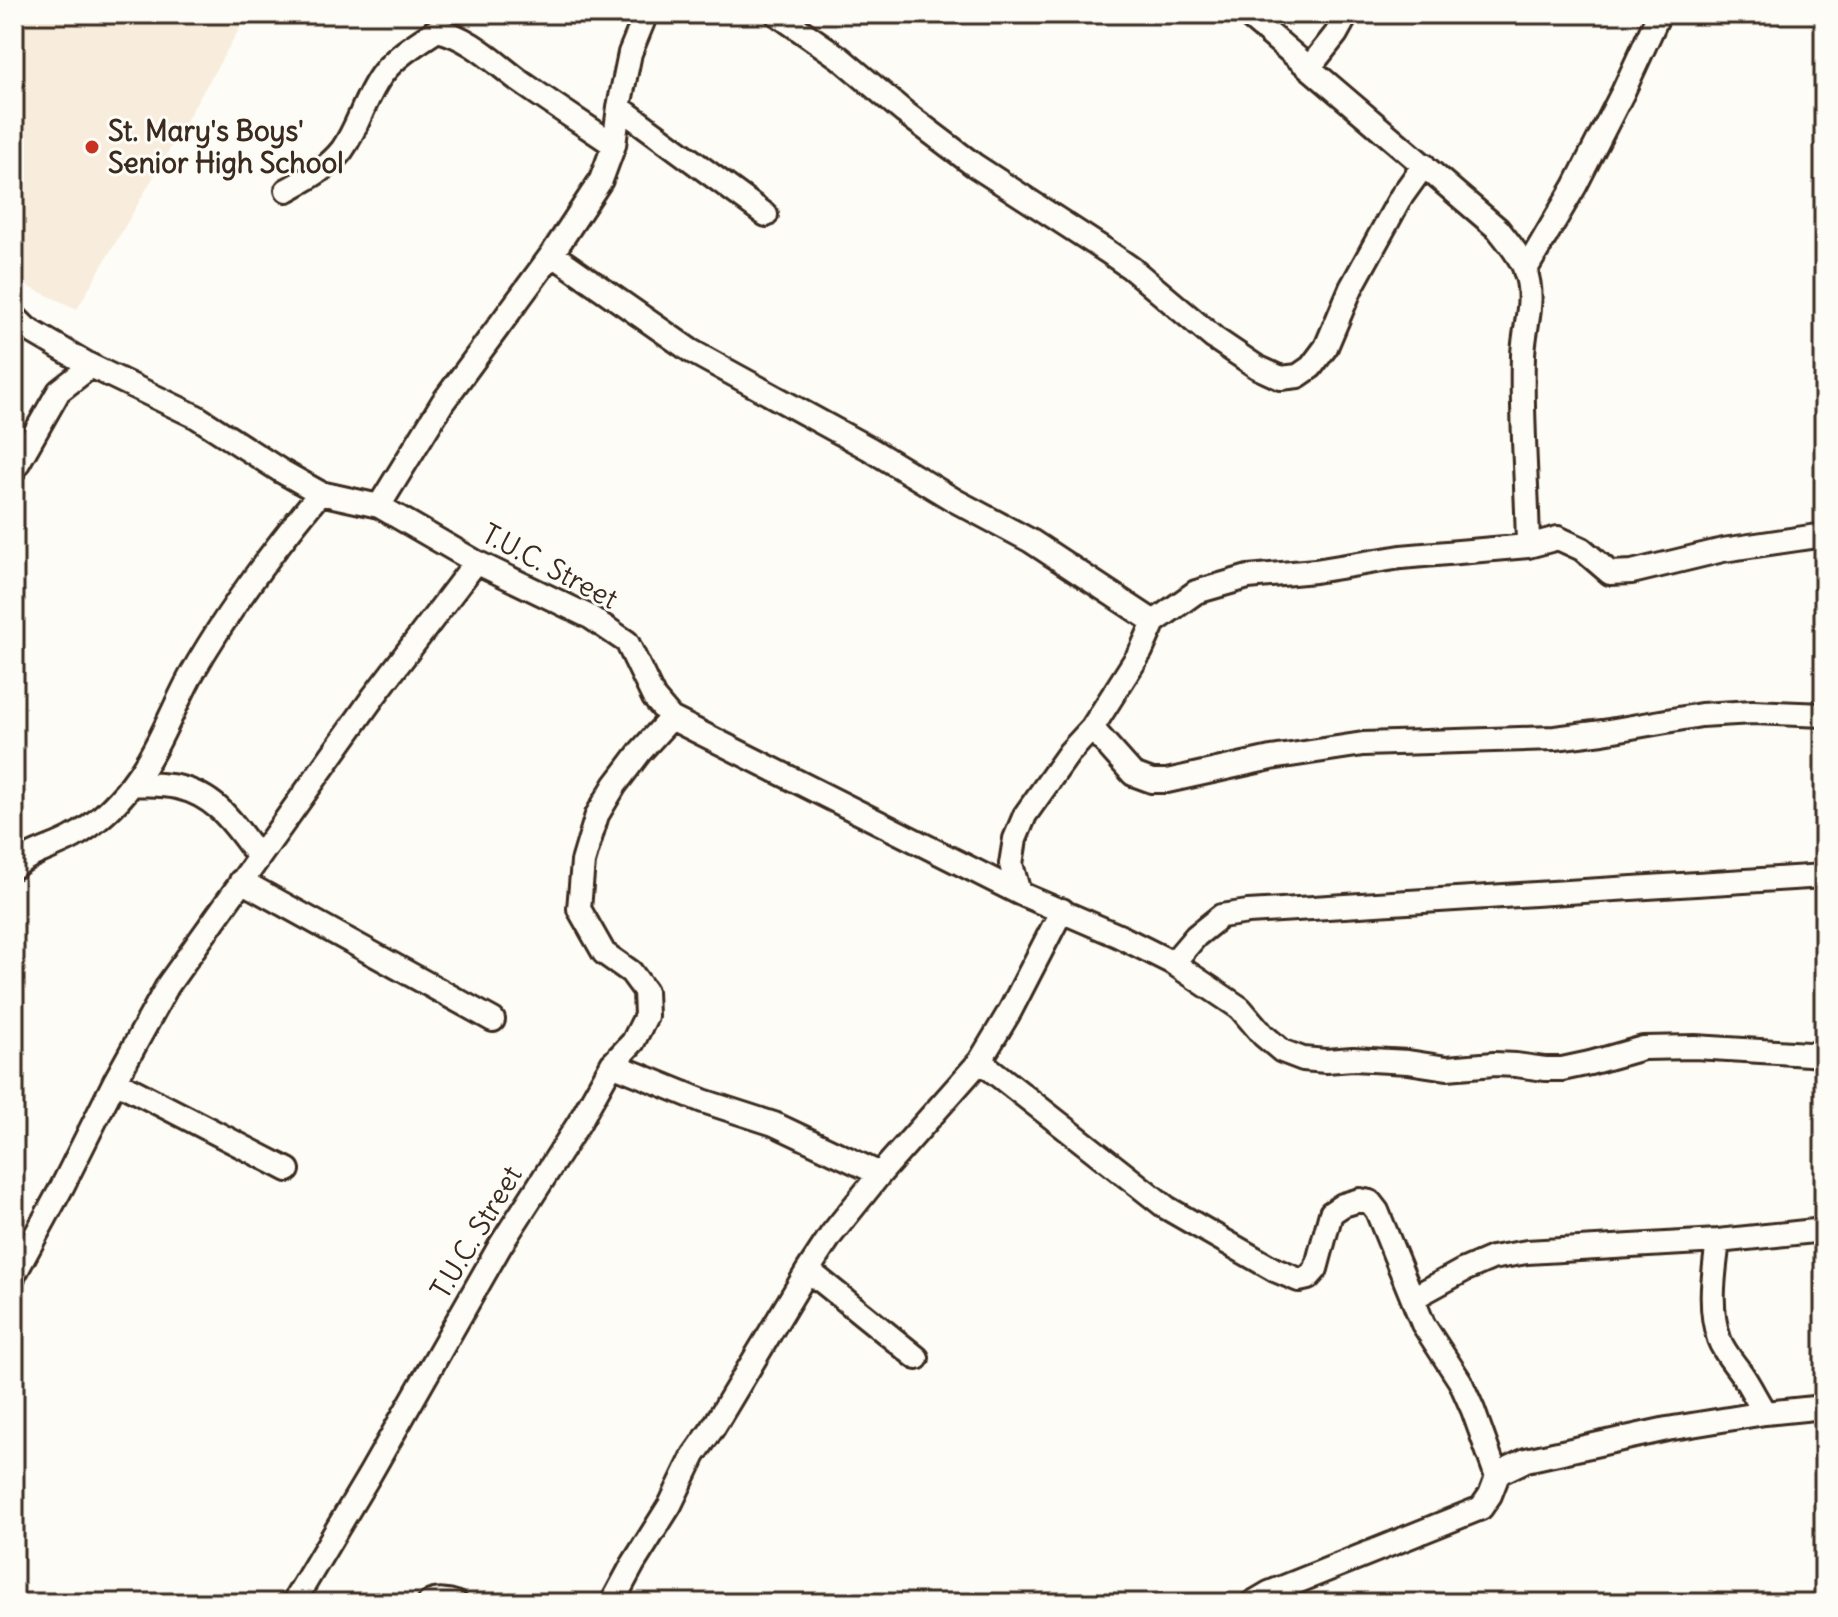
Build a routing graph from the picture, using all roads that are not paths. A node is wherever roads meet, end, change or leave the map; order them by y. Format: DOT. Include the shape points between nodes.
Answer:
graph roads {
  1 [pos="646,14"];
  2 [pos="777,14"];
  3 [pos="1246,14"];
  4 [pos="1347,14"];
  5 [pos="1659,14"];
  6 [pos="1309,68"];
  7 [pos="619,107"];
  8 [pos="614,145"];
  9 [pos="1424,165"];
  10 [pos="287,190"];
  11 [pos="766,215"];
  12 [pos="552,254"];
  13 [pos="1525,271"];
  14 [pos="14,316"];
  15 [pos="91,366"];
  16 [pos="15,467"];
  17 [pos="320,493"];
  18 [pos="379,506"];
  19 [pos="1824,535"];
  20 [pos="1528,546"];
  21 [pos="476,562"];
  22 [pos="1154,622"];
  23 [pos="1824,715"];
  24 [pos="671,718"];
  25 [pos="1092,728"];
  26 [pos="132,784"];
  27 [pos="258,856"];
  28 [pos="14,867"];
  29 [pos="1824,876"];
  30 [pos="241,881"];
  31 [pos="1019,893"];
  32 [pos="1062,910"];
  33 [pos="1173,963"];
  34 [pos="493,1020"];
  35 [pos="1824,1055"];
  36 [pos="980,1061"];
  37 [pos="612,1064"];
  38 [pos="115,1081"];
  39 [pos="288,1170"];
  40 [pos="880,1174"];
  41 [pos="1824,1230"];
  42 [pos="1718,1241"];
  43 [pos="808,1270"];
  44 [pos="14,1275"];
  45 [pos="1413,1298"];
  46 [pos="917,1358"];
  47 [pos="1824,1407"];
  48 [pos="1765,1413"];
  49 [pos="1497,1477"];
  50 [pos="293,1603"];
  51 [pos="429,1603"];
  52 [pos="456,1603"];
  53 [pos="612,1603"];
  54 [pos="1252,1603"];
  1 -- 7 [label="street" via="630,53"];
  2 -- 9 [label="street" via="974,165 1131,268 1214,338 1281,378 1298,376 1326,347 1372,247"];
  3 -- 6 [label="street"];
  4 -- 6 [label="street"];
  5 -- 13 [label="street" via="1575,186"];
  6 -- 9 [label="street"];
  7 -- 8 [label="street"];
  7 -- 11 [label="street"];
  8 -- 10 [label="street" via="472,45 437,30 385,70 342,150 319,172"];
  8 -- 12 [label="street" via="601,180"];
  9 -- 13 [label="street" via="1498,229"];
  12 -- 18 [label="street" via="443,402"];
  12 -- 22 [label="street" via="691,351 1031,541"];
  13 -- 20 [label="street" via="1530,312 1523,351"];
  14 -- 15 [label="street, T.U.C. Street"];
  15 -- 16 [label="street" via="59,391"];
  15 -- 17 [label="street, T.U.C. Street" via="197,417"];
  17 -- 18 [label="street, T.U.C. Street"];
  17 -- 26 [label="street" via="227,616"];
  18 -- 21 [label="street, T.U.C. Street"];
  19 -- 20 [label="street" via="1610,573 1582,549 1558,538"];
  20 -- 22 [label="street" via="1248,577 1196,592"];
  21 -- 24 [label="street, T.U.C. Street" via="590,617 627,642 654,698"];
  21 -- 27 [label="street"];
  22 -- 25 [label="street"];
  23 -- 25 [label="street" via="1701,715 1555,738 1363,744 1167,781 1133,774"];
  24 -- 31 [label="street"];
  24 -- 37 [label="street, T.U.C. Street" via="615,785 597,815 583,862 579,909 604,953 631,972 645,991 646,1016 633,1042"];
  25 -- 31 [label="street" via="1025,815 1011,864"];
  26 -- 27 [label="street" via="198,794 225,812"];
  26 -- 28 [label="street" via="74,837"];
  27 -- 30 [label="street"];
  29 -- 33 [label="street" via="1248,912 1221,916"];
  30 -- 34 [label="street"];
  30 -- 38 [label="street" via="168,985"];
  31 -- 32 [label="street"];
  32 -- 33 [label="street"];
  32 -- 36 [label="street"];
  33 -- 35 [label="street" via="1240,1008 1282,1051 1303,1059 1562,1069 1643,1048"];
  36 -- 40 [label="street"];
  36 -- 45 [label="street" via="1167,1208 1299,1280 1316,1269 1331,1213 1360,1200 1370,1202"];
  37 -- 40 [label="street" via="774,1124"];
  37 -- 50 [label="street, T.U.C. Street"];
  38 -- 39 [label="street"];
  38 -- 44 [label="street"];
  40 -- 43 [label="street"];
  41 -- 42 [label="street"];
  42 -- 45 [label="street" via="1492,1258"];
  42 -- 48 [label="street" via="1712,1281 1719,1339"];
  43 -- 46 [label="street"];
  43 -- 53 [label="street" via="694,1455"];
  45 -- 49 [label="street" via="1423,1324 1460,1381"];
  47 -- 48 [label="street"];
  48 -- 49 [label="street" via="1526,1460"];
  49 -- 54 [label="street" via="1481,1508"];
  51 -- 52 [label="street"];
}
